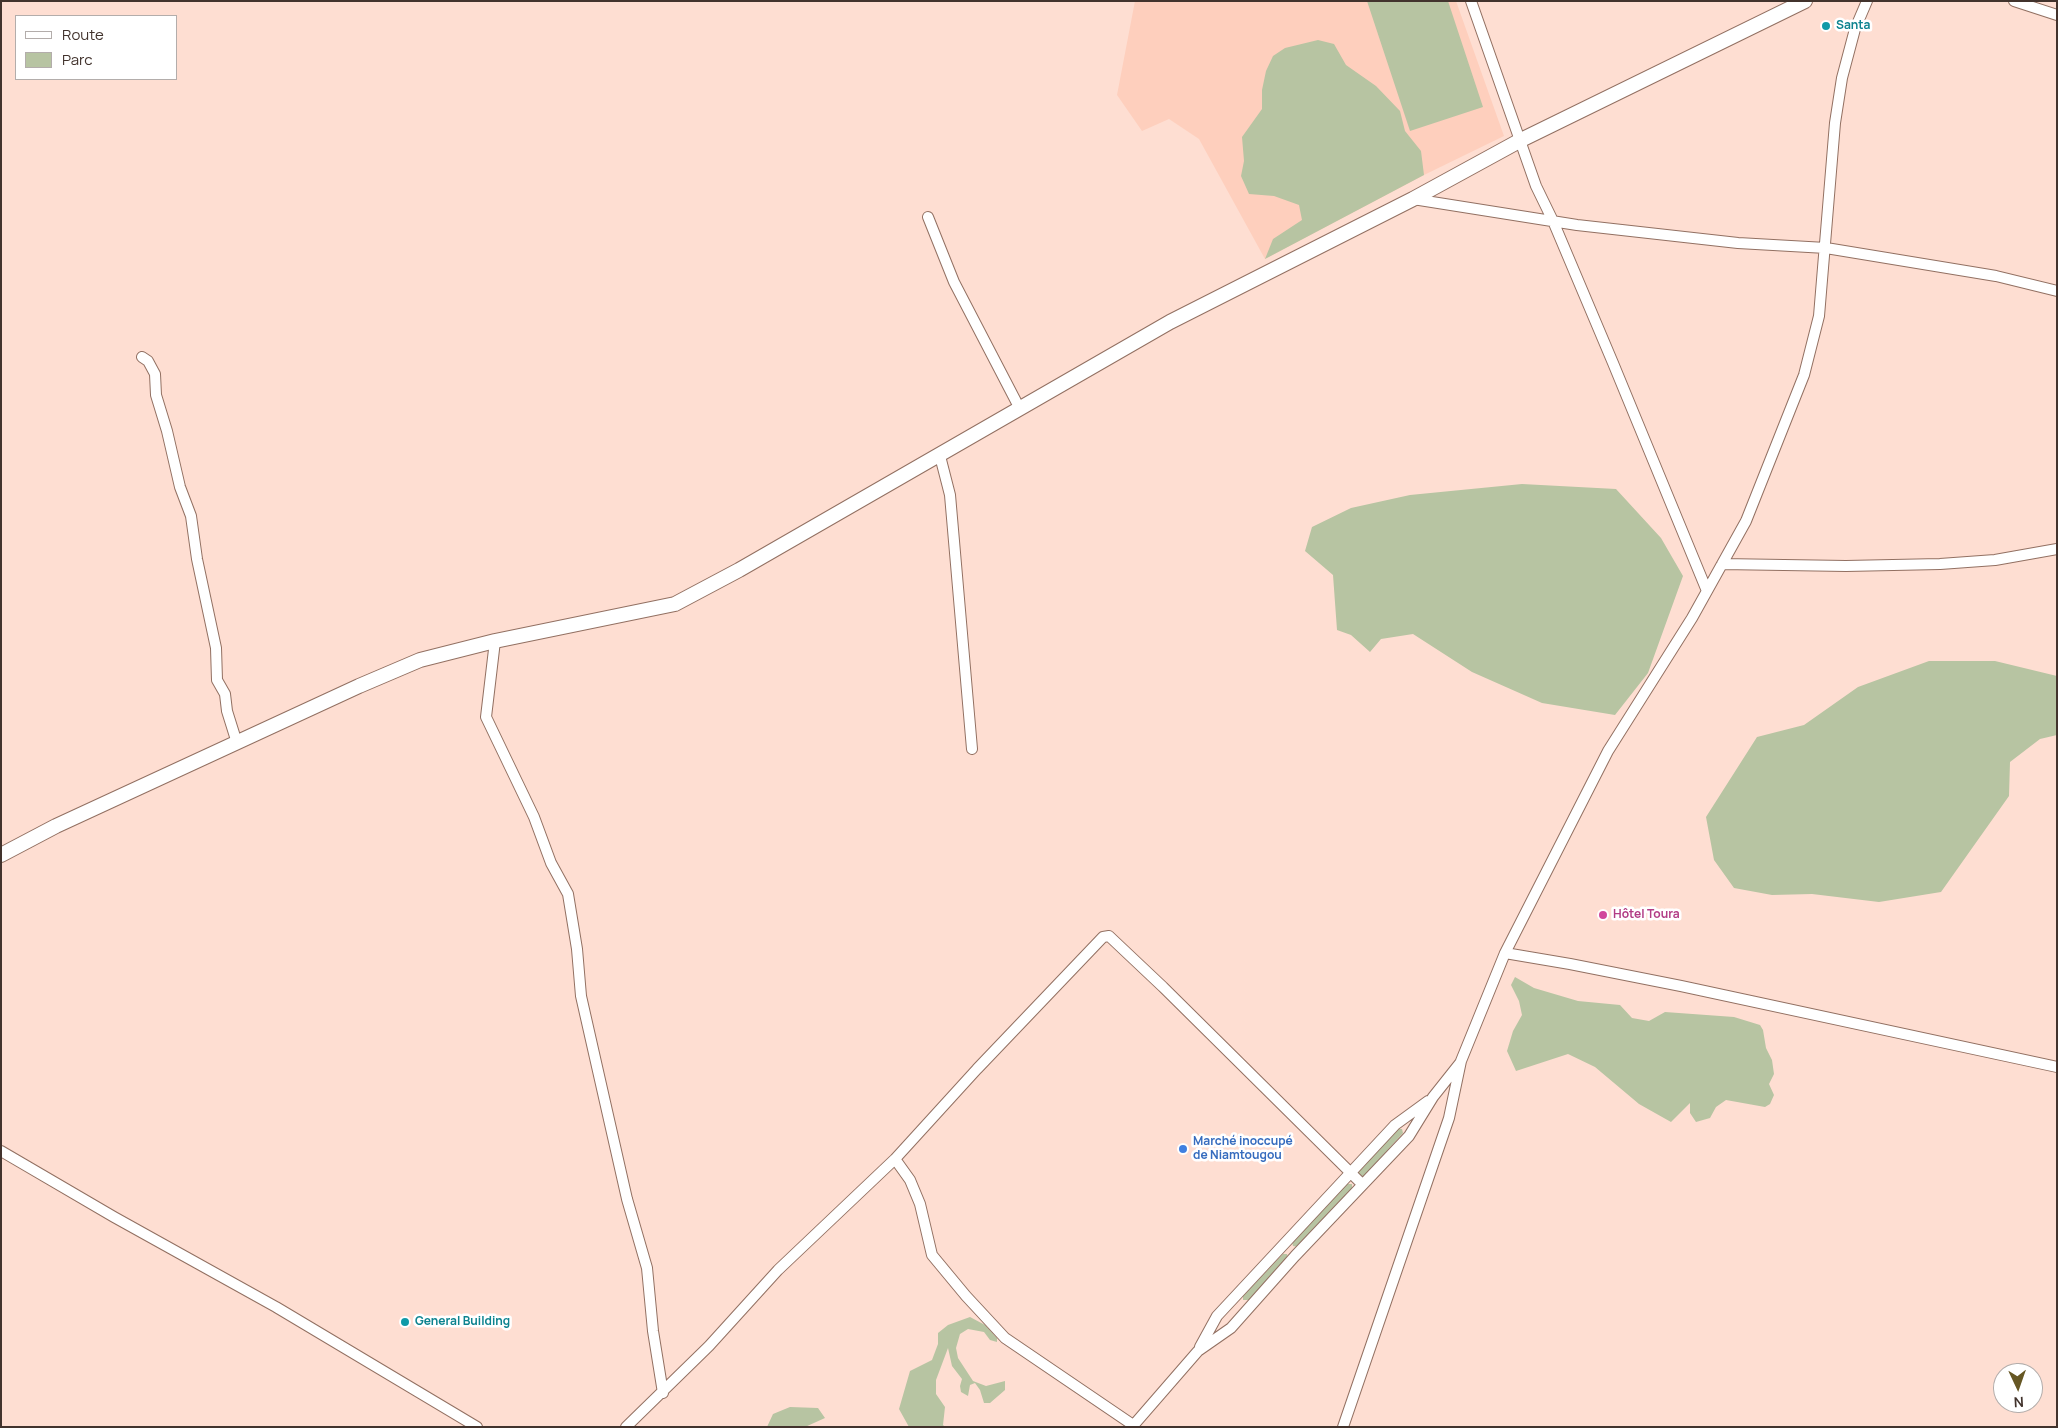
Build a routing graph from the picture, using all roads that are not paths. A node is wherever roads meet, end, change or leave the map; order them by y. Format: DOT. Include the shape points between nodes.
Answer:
graph roads {
  1 [pos="1471,1"];
  2 [pos="1804,1"];
  3 [pos="1867,1"];
  4 [pos="2014,1"];
  5 [pos="2057,15"];
  6 [pos="1521,140"];
  7 [pos="1413,199"];
  8 [pos="928,217"];
  9 [pos="1553,221"];
  10 [pos="1826,248"];
  11 [pos="2057,291"];
  12 [pos="142,358"];
  13 [pos="1020,409"];
  14 [pos="940,456"];
  15 [pos="2057,549"];
  16 [pos="1722,564"];
  17 [pos="1707,591"];
  18 [pos="495,641"];
  19 [pos="237,743"];
  20 [pos="972,749"];
  21 [pos="1,855"];
  22 [pos="1505,953"];
  23 [pos="1461,1061"];
  24 [pos="2057,1067"];
  25 [pos="1433,1097"];
  26 [pos="1,1151"];
  27 [pos="895,1159"];
  28 [pos="1351,1173"];
  29 [pos="1362,1184"];
  30 [pos="1284,1245"];
  31 [pos="1295,1256"];
  32 [pos="1234,1297"];
  33 [pos="1246,1311"];
  34 [pos="1198,1351"];
  35 [pos="663,1393"];
  36 [pos="1132,1426"];
  37 [pos="477,1427"];
  38 [pos="626,1427"];
  39 [pos="1343,1427"];
  1 -- 6 [label="street"];
  2 -- 6 [label="main road"];
  3 -- 10 [label="street" via="1855,29 1842,78 1835,123"];
  4 -- 5 [label="street"];
  6 -- 7 [label="main road"];
  6 -- 9 [label="street" via="1536,186"];
  7 -- 9 [label="street"];
  7 -- 13 [label="main road" via="1170,322"];
  8 -- 13 [label="street" via="954,282"];
  9 -- 10 [label="street" via="1738,243"];
  9 -- 17 [label="street"];
  10 -- 11 [label="street" via="1996,276"];
  10 -- 16 [label="street" via="1819,316 1804,375 1746,521"];
  12 -- 19 [label="street" via="148,361 155,374 156,395 180,487 191,516 216,648 217,680 225,694"];
  13 -- 14 [label="main road"];
  14 -- 18 [label="main road" via="675,604"];
  14 -- 20 [label="street" via="950,495"];
  15 -- 16 [label="street" via="1995,560 1940,564"];
  16 -- 17 [label="street"];
  17 -- 22 [label="street" via="1608,751"];
  18 -- 19 [label="main road" via="420,660"];
  18 -- 35 [label="street" via="486,717 568,894 581,996 627,1200 647,1268"];
  19 -- 21 [label="main road" via="56,826"];
  22 -- 23 [label="street"];
  22 -- 24 [label="street" via="1690,988"];
  23 -- 25 [label="street"];
  23 -- 39 [label="street" via="1448,1118"];
  25 -- 28 [label="street" via="1395,1125"];
  25 -- 29 [label="street" via="1408,1136"];
  26 -- 37 [label="street" via="276,1307"];
  27 -- 28 [label="street" via="1103,936 1109,936"];
  27 -- 35 [label="street" via="778,1270"];
  27 -- 36 [label="street" via="910,1180 920,1204 932,1256 966,1296 1004,1338"];
  28 -- 29 [label="street"];
  28 -- 30 [label="street"];
  29 -- 31 [label="street"];
  30 -- 31 [label="street"];
  30 -- 32 [label="street"];
  31 -- 33 [label="street"];
  32 -- 33 [label="street"];
  32 -- 34 [label="street" via="1217,1316"];
  33 -- 34 [label="street" via="1231,1328"];
  34 -- 36 [label="street"];
  35 -- 38 [label="street"];
}
